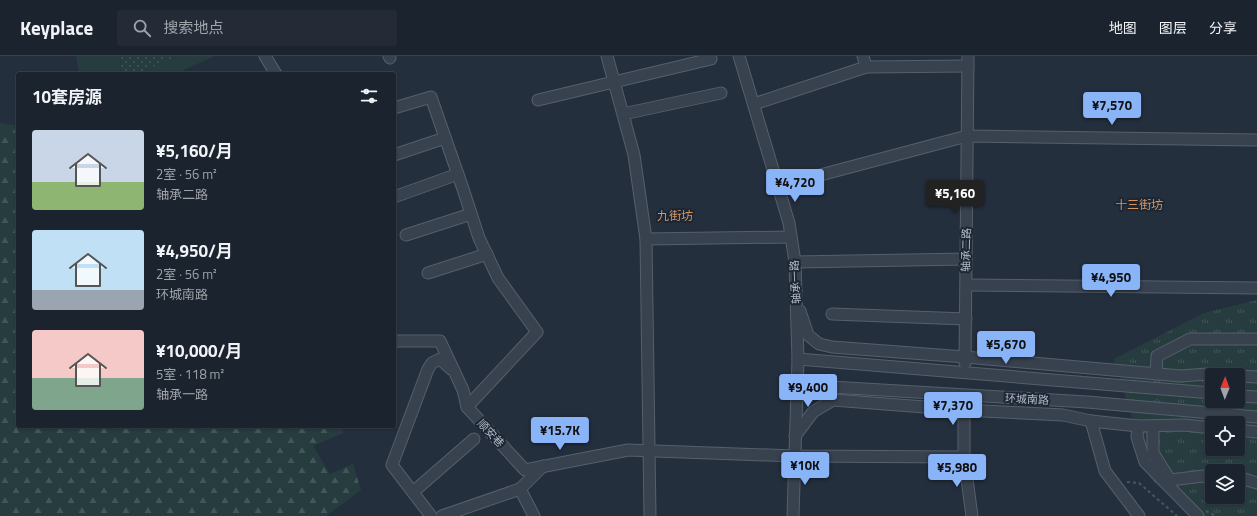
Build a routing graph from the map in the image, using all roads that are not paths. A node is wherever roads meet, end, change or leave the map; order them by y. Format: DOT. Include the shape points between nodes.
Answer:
graph roads {
  1 [pos="265,56"];
  2 [pos="608,56"];
  3 [pos="739,56"];
  4 [pos="862,56"];
  5 [pos="711,59"];
  6 [pos="968,61"];
  7 [pos="866,67"];
  8 [pos="275,72"];
  9 [pos="614,81"];
  10 [pos="720,93"];
  11 [pos="538,100"];
  12 [pos="754,104"];
  13 [pos="396,107"];
  14 [pos="623,114"];
  15 [pos="967,136"];
  16 [pos="445,138"];
  17 [pos="1257,140"];
  18 [pos="396,154"];
  19 [pos="458,174"];
  20 [pos="779,186"];
  21 [pos="396,196"];
  22 [pos="471,214"];
  23 [pos="406,235"];
  24 [pos="791,237"];
  25 [pos="646,239"];
  26 [pos="487,254"];
  27 [pos="966,259"];
  28 [pos="795,262"];
  29 [pos="428,273"];
  30 [pos="966,285"];
  31 [pos="1257,288"];
  32 [pos="796,298"];
  33 [pos="832,314"];
  34 [pos="966,319"];
  35 [pos="1257,339"];
  36 [pos="396,341"];
  37 [pos="965,357"];
  38 [pos="798,359"];
  39 [pos="965,372"];
  40 [pos="1156,374"];
  41 [pos="1205,374"];
  42 [pos="457,376"];
  43 [pos="1245,376"];
  44 [pos="1257,377"];
  45 [pos="797,385"];
  46 [pos="1205,392"];
  47 [pos="964,395"];
  48 [pos="1245,396"];
  49 [pos="1257,397"];
  50 [pos="468,407"];
  51 [pos="964,410"];
  52 [pos="1257,417"];
  53 [pos="1091,421"];
  54 [pos="1138,426"];
  55 [pos="1153,426"];
  56 [pos="1205,427"];
  57 [pos="1245,431"];
  58 [pos="1257,432"];
  59 [pos="795,436"];
  60 [pos="474,439"];
  61 [pos="650,451"];
  62 [pos="795,456"];
  63 [pos="964,457"];
  64 [pos="543,466"];
  65 [pos="1205,476"];
  66 [pos="1245,479"];
  67 [pos="1257,483"];
  68 [pos="520,489"];
  69 [pos="413,492"];
  70 [pos="431,516"];
  71 [pos="442,516"];
  72 [pos="534,516"];
  73 [pos="650,516"];
  74 [pos="793,516"];
  75 [pos="972,516"];
  76 [pos="1139,516"];
  77 [pos="1198,516"];
  1 -- 8 [label="street"];
  2 -- 9 [label="street"];
  3 -- 12 [label="street, 轴承一路"];
  4 -- 7 [label="street"];
  5 -- 9 [label="street"];
  6 -- 7 [label="street"];
  6 -- 15 [label="street, 轴承二路"];
  7 -- 12 [label="street"];
  9 -- 11 [label="street"];
  9 -- 14 [label="street"];
  10 -- 14 [label="street"];
  12 -- 20 [label="street, 轴承一路"];
  13 -- 16 [label="street" via="431,97"];
  14 -- 25 [label="street" via="634,155"];
  15 -- 17 [label="street"];
  15 -- 20 [label="street"];
  15 -- 27 [label="street, 轴承二路"];
  16 -- 18 [label="street"];
  16 -- 19 [label="street"];
  19 -- 21 [label="street"];
  19 -- 22 [label="street"];
  20 -- 24 [label="street, 轴承一路"];
  22 -- 23 [label="street"];
  22 -- 26 [label="street"];
  24 -- 25 [label="street"];
  24 -- 28 [label="street, 轴承一路"];
  25 -- 61 [label="street"];
  26 -- 29 [label="street"];
  26 -- 50 [label="street" via="498,278 537,332"];
  27 -- 28 [label="street"];
  27 -- 30 [label="street, 轴承二路"];
  28 -- 32 [label="street, 轴承一路"];
  30 -- 31 [label="street"];
  30 -- 34 [label="street, 轴承二路"];
  32 -- 37 [label="street" via="808,335 819,344"];
  32 -- 38 [label="street, 轴承一路"];
  33 -- 34 [label="street"];
  34 -- 37 [label="street, 轴承二路"];
  35 -- 40 [label="street" via="1190,339 1157,356"];
  36 -- 42 [label="street, 顺安巷" via="440,341"];
  37 -- 39 [label="street, 轴承二路"];
  37 -- 40 [label="street"];
  38 -- 39 [label="street, 环城南路"];
  38 -- 45 [label="street, 轴承一路"];
  39 -- 46 [label="street, 环城南路"];
  40 -- 41 [label="street"];
  42 -- 50 [label="street, 顺安巷"];
  42 -- 69 [label="street" via="440,359 432,363 428,369 392,465"];
  43 -- 44 [label="street"];
  45 -- 47 [label="street, 环城南路"];
  45 -- 59 [label="street, 轴承一路"];
  47 -- 51 [label="street"];
  47 -- 52 [label="street, 环城南路" via="1087,402"];
  48 -- 49 [label="street"];
  50 -- 64 [label="street, 顺安巷" via="525,470"];
  51 -- 53 [label="street" via="1063,415"];
  51 -- 59 [label="street" via="833,400 813,412"];
  51 -- 63 [label="street"];
  53 -- 54 [label="street"];
  53 -- 76 [label="street" via="1105,470"];
  54 -- 55 [label="street"];
  54 -- 77 [label="street" via="1138,437 1145,462"];
  55 -- 56 [label="street"];
  55 -- 65 [label="street" via="1153,453 1170,480"];
  57 -- 58 [label="street"];
  59 -- 62 [label="street, 轴承一路"];
  60 -- 69 [label="street"];
  61 -- 62 [label="street, 顺安巷"];
  61 -- 64 [label="street, 顺安巷" via="628,450"];
  61 -- 73 [label="street"];
  62 -- 63 [label="street, 顺安巷"];
  62 -- 74 [label="street, 轴承一路"];
  63 -- 75 [label="street"];
  64 -- 68 [label="street"];
  66 -- 67 [label="street"];
  68 -- 71 [label="street"];
  68 -- 72 [label="street"];
  69 -- 70 [label="street"];
}
